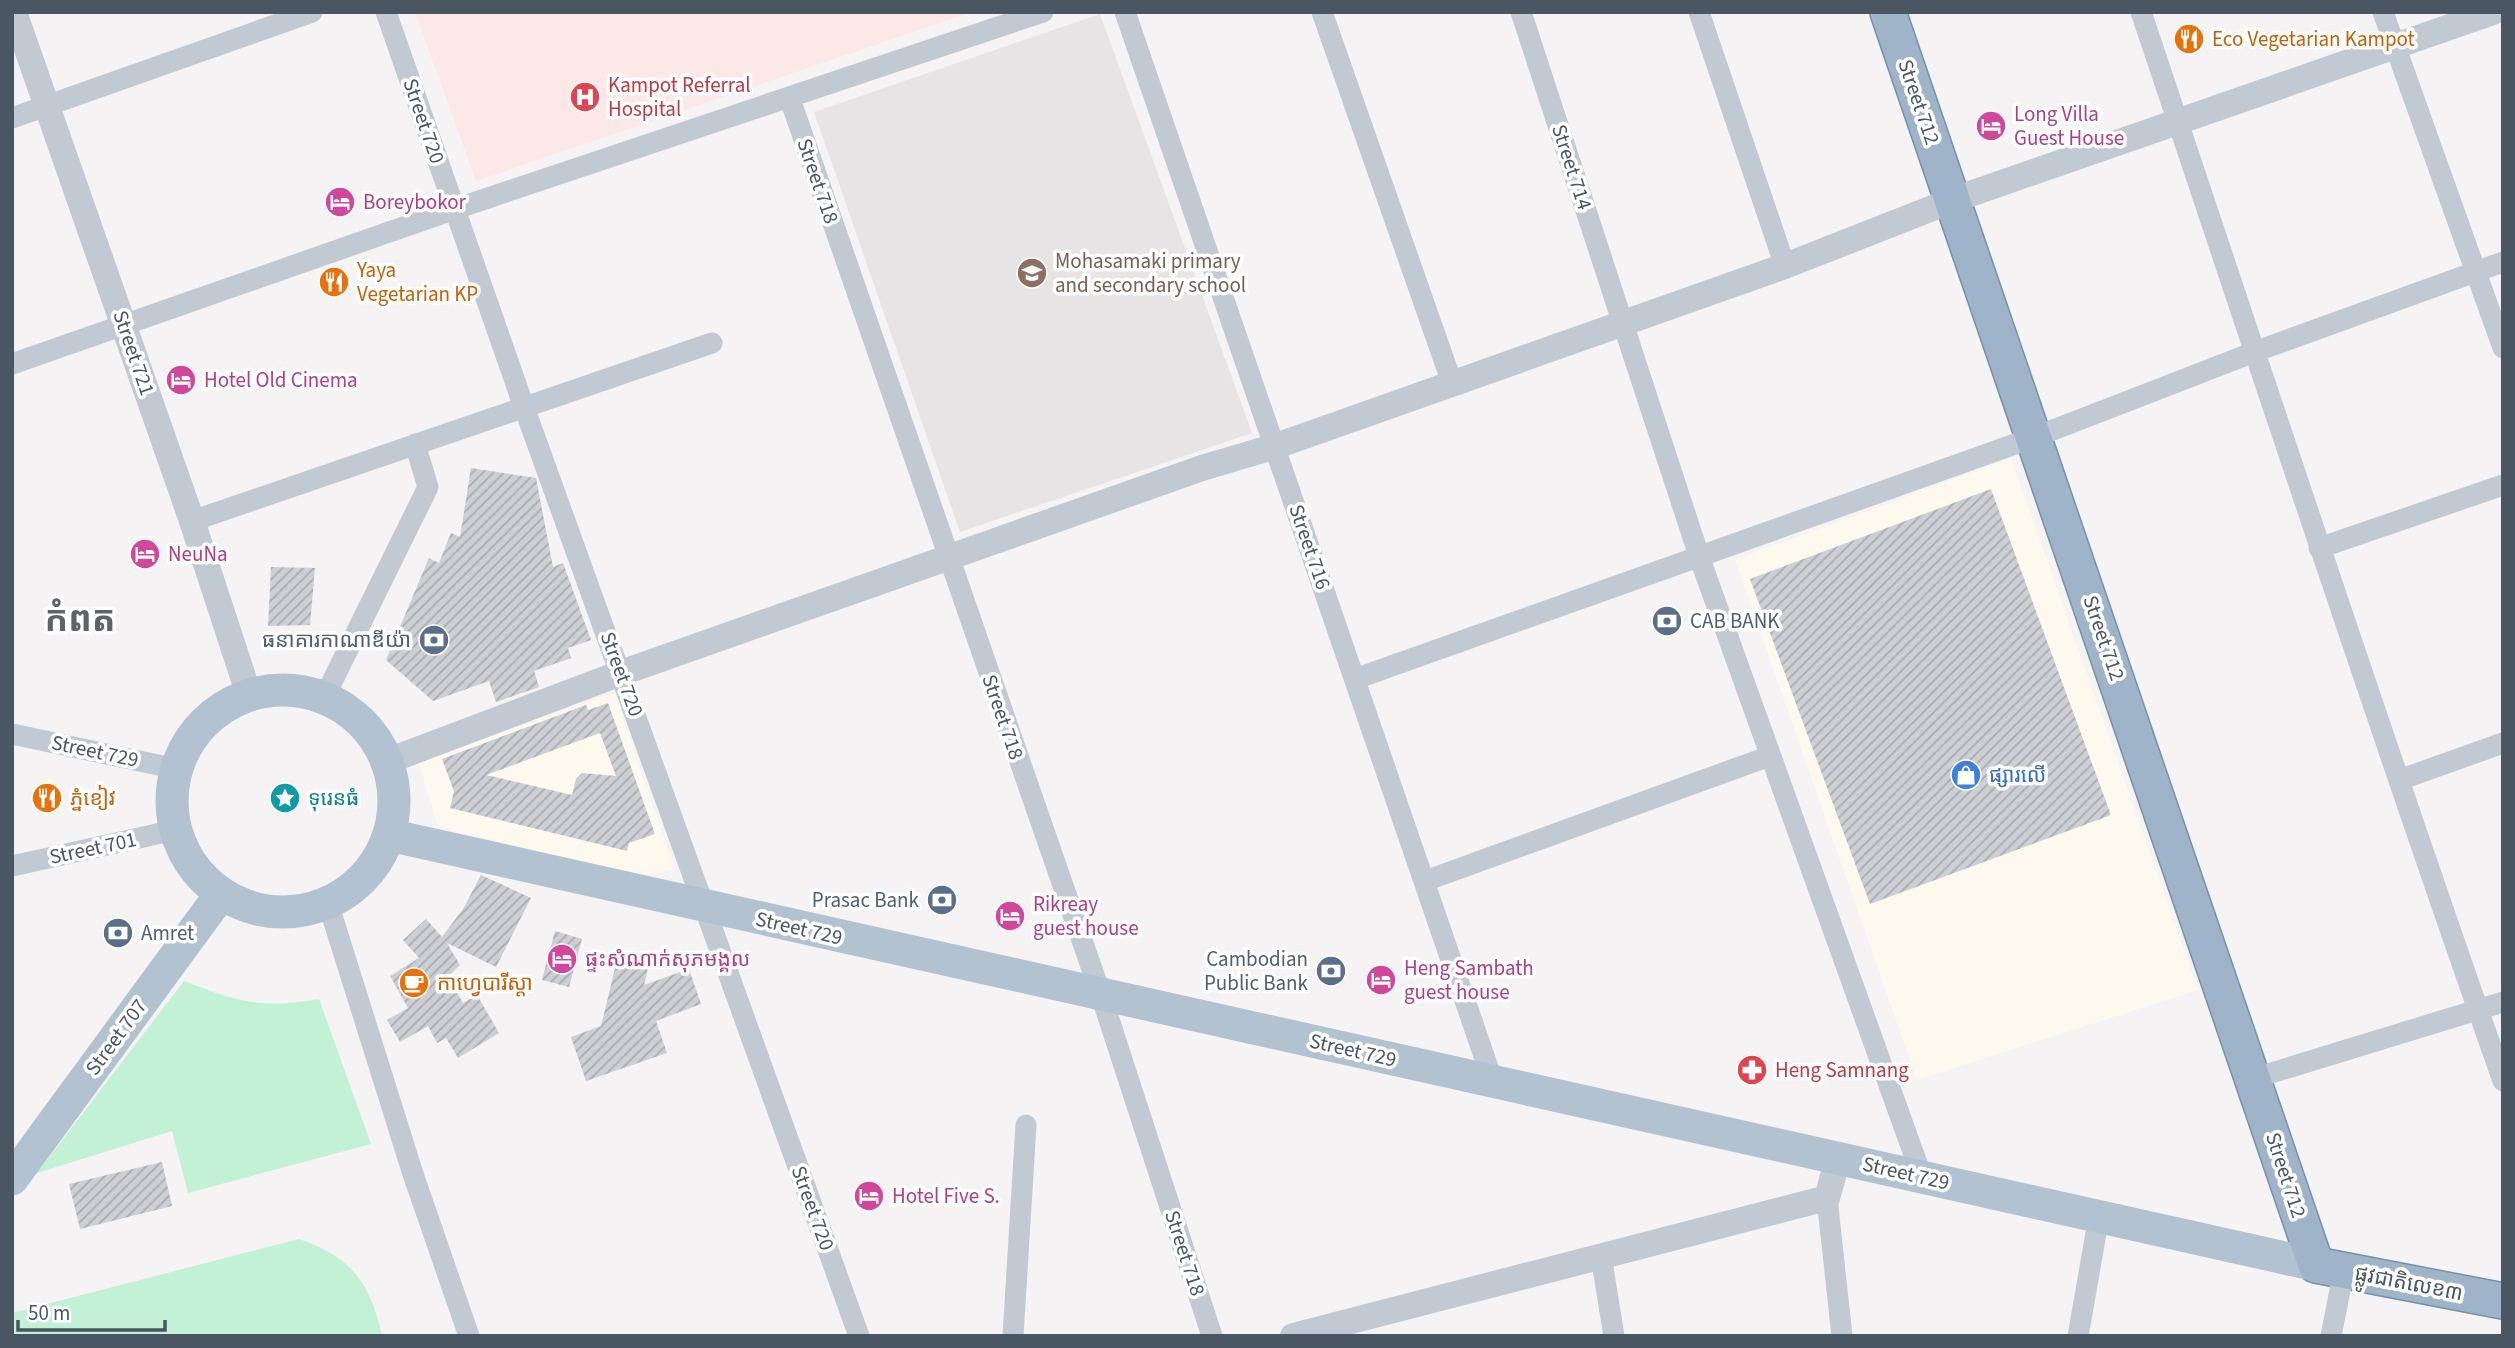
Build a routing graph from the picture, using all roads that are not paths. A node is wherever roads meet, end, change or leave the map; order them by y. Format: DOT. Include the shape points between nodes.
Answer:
graph roads {
  1 [pos="14,12"];
  2 [pos="312,12"];
  3 [pos="386,12"];
  4 [pos="1043,12"];
  5 [pos="1125,12"];
  6 [pos="1322,12"];
  7 [pos="1521,12"];
  8 [pos="1699,12"];
  9 [pos="1888,12"];
  10 [pos="2141,12"];
  11 [pos="2383,12"];
  12 [pos="2493,12"];
  13 [pos="2396,48"];
  14 [pos="790,99"];
  15 [pos="46,106"];
  16 [pos="12,118"];
  17 [pos="2179,123"];
  18 [pos="1952,200"];
  19 [pos="455,209"];
  20 [pos="2503,262"];
  21 [pos="1785,266"];
  22 [pos="2475,272"];
  23 [pos="1623,322"];
  24 [pos="125,326"];
  25 [pos="712,343"];
  26 [pos="2503,348"];
  27 [pos="2257,351"];
  28 [pos="12,364"];
  29 [pos="1452,383"];
  30 [pos="524,407"];
  31 [pos="2035,437"];
  32 [pos="415,444"];
  33 [pos="1276,446"];
  34 [pos="2503,485"];
  35 [pos="192,521"];
  36 [pos="2319,548"];
  37 [pos="947,558"];
  38 [pos="1700,559"];
  39 [pos="621,673"];
  40 [pos="1355,679"];
  41 [pos="248,695"];
  42 [pos="324,698"];
  43 [pos="12,734"];
  44 [pos="2503,743"];
  45 [pos="1770,756"];
  46 [pos="388,761"];
  47 [pos="177,769"];
  48 [pos="2399,780"];
  49 [pos="175,830"];
  50 [pos="389,835"];
  51 [pos="12,866"];
  52 [pos="1425,881"];
  53 [pos="220,894"];
  54 [pos="328,903"];
  55 [pos="706,907"];
  56 [pos="1101,995"];
  57 [pos="2503,1002"];
  58 [pos="2478,1010"];
  59 [pos="2255,1078"];
  60 [pos="2503,1081"];
  61 [pos="1493,1082"];
  62 [pos="1026,1125"];
  63 [pos="1838,1158"];
  64 [pos="1922,1177"];
  65 [pos="12,1179"];
  66 [pos="1827,1198"];
  67 [pos="2099,1216"];
  68 [pos="1601,1256"];
  69 [pos="2330,1267"];
  70 [pos="2503,1301"];
  71 [pos="469,1336"];
  72 [pos="859,1336"];
  73 [pos="1013,1336"];
  74 [pos="1212,1336"];
  75 [pos="1293,1336"];
  76 [pos="1614,1336"];
  77 [pos="1842,1336"];
  78 [pos="2078,1336"];
  79 [pos="2331,1336"];
  1 -- 15 [label="street, Street 721"];
  2 -- 15 [label="street"];
  3 -- 19 [label="street, Street 720"];
  4 -- 14 [label="street"];
  5 -- 33 [label="street, Street 716"];
  6 -- 29 [label="street"];
  7 -- 23 [label="street, Street 714"];
  8 -- 21 [label="street"];
  9 -- 18 [label="highway, Street 712"];
  10 -- 17 [label="street"];
  11 -- 13 [label="street"];
  12 -- 13 [label="street"];
  13 -- 17 [label="street"];
  13 -- 22 [label="street"];
  14 -- 19 [label="street"];
  14 -- 37 [label="street, Street 718"];
  15 -- 16 [label="street"];
  15 -- 24 [label="street, Street 721"];
  17 -- 18 [label="street"];
  17 -- 27 [label="street"];
  18 -- 21 [label="street"];
  18 -- 31 [label="highway, Street 712"];
  19 -- 24 [label="street"];
  19 -- 30 [label="street, Street 720"];
  20 -- 22 [label="street"];
  21 -- 23 [label="street"];
  22 -- 26 [label="street"];
  22 -- 27 [label="street"];
  23 -- 29 [label="street"];
  23 -- 38 [label="street, Street 714"];
  24 -- 28 [label="street"];
  24 -- 35 [label="street, Street 721"];
  25 -- 30 [label="street"];
  27 -- 31 [label="street"];
  27 -- 36 [label="street"];
  29 -- 33 [label="street"];
  30 -- 32 [label="street"];
  30 -- 39 [label="street, Street 720"];
  31 -- 38 [label="street"];
  31 -- 59 [label="highway, Street 712"];
  32 -- 35 [label="street"];
  32 -- 42 [label="street" via="428,487"];
  33 -- 37 [label="street"];
  33 -- 40 [label="street, Street 716"];
  34 -- 36 [label="street"];
  35 -- 41 [label="street, Street 721"];
  36 -- 48 [label="street"];
  37 -- 39 [label="street"];
  37 -- 56 [label="street, Street 718"];
  38 -- 40 [label="street"];
  38 -- 45 [label="street, Street 714"];
  39 -- 46 [label="street"];
  39 -- 55 [label="street, Street 720"];
  40 -- 52 [label="street, Street 716"];
  41 -- 42 [label="main road" via="290,690"];
  41 -- 47 [label="main road" via="224,707 197,731"];
  42 -- 46 [label="main road" via="354,715"];
  43 -- 47 [label="street, Street 729"];
  44 -- 48 [label="street"];
  45 -- 52 [label="street"];
  45 -- 64 [label="street, Street 714"];
  46 -- 50 [label="main road" via="394,799"];
  47 -- 49 [label="main road" via="172,800"];
  48 -- 58 [label="street"];
  49 -- 51 [label="street, Street 701"];
  49 -- 53 [label="main road" via="196,870"];
  50 -- 54 [label="main road" via="382,855 365,876"];
  50 -- 55 [label="main road, Street 729"];
  52 -- 61 [label="street, Street 716"];
  53 -- 54 [label="main road" via="268,912 300,912"];
  53 -- 65 [label="main road, Street 707"];
  54 -- 71 [label="street"];
  55 -- 56 [label="main road, Street 729"];
  55 -- 72 [label="street, Street 720"];
  56 -- 61 [label="main road, Street 729"];
  56 -- 74 [label="street, Street 718"];
  57 -- 58 [label="street"];
  58 -- 59 [label="street"];
  58 -- 60 [label="street"];
  59 -- 69 [label="highway, Street 712"];
  61 -- 63 [label="main road, Street 729"];
  62 -- 73 [label="street"];
  63 -- 64 [label="main road, Street 729"];
  63 -- 66 [label="street"];
  64 -- 67 [label="main road, Street 729"];
  66 -- 68 [label="street"];
  66 -- 77 [label="street"];
  67 -- 69 [label="main road, Street 729"];
  67 -- 78 [label="street"];
  68 -- 75 [label="street"];
  68 -- 76 [label="street"];
  69 -- 70 [label="highway, ផ្លូវជាតិលេខ៣"];
  69 -- 79 [label="street"];
}
